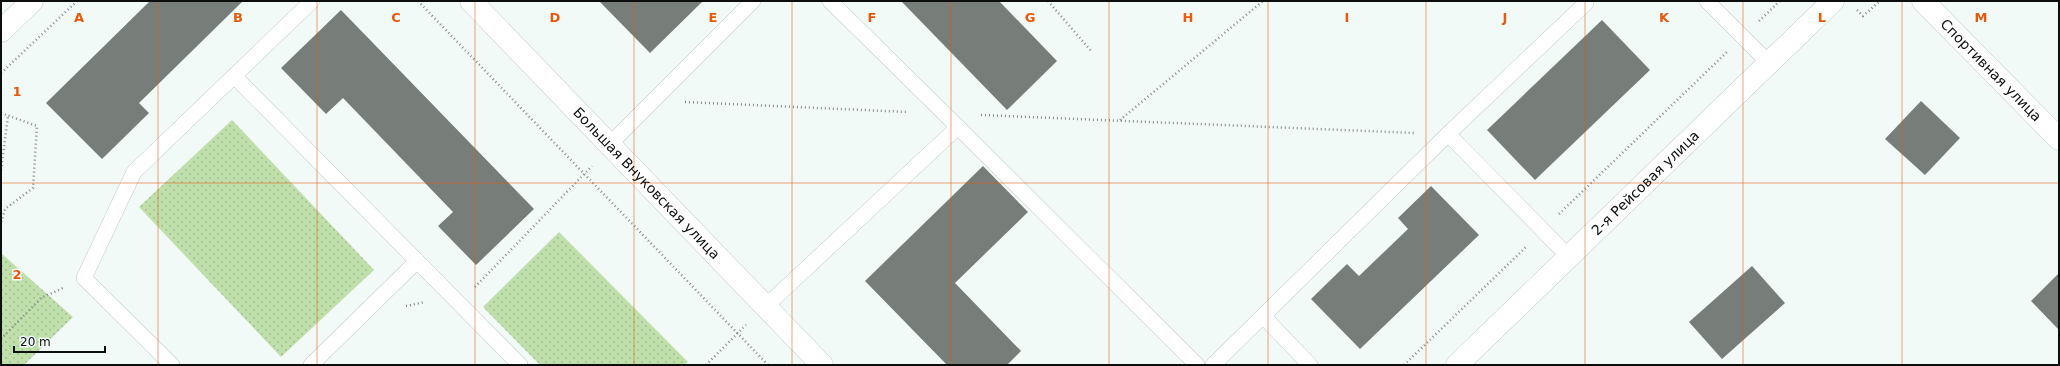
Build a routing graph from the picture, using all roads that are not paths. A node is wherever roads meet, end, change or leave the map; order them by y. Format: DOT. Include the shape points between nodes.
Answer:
graph roads {
  1 [pos="32,1"];
  2 [pos="312,1"];
  3 [pos="471,1"];
  4 [pos="753,1"];
  5 [pos="830,1"];
  6 [pos="1706,1"];
  7 [pos="1923,1"];
  8 [pos="1586,3"];
  9 [pos="1843,4"];
  10 [pos="1,31"];
  11 [pos="1769,63"];
  12 [pos="234,76"];
  13 [pos="958,127"];
  14 [pos="1448,134"];
  15 [pos="2059,139"];
  16 [pos="609,145"];
  17 [pos="1569,257"];
  18 [pos="417,261"];
  19 [pos="765,307"];
  20 [pos="1263,316"];
  21 [pos="172,365"];
  22 [pos="311,365"];
  23 [pos="520,365"];
  24 [pos="822,365"];
  25 [pos="1197,365"];
  26 [pos="1213,365"];
  27 [pos="1310,365"];
  28 [pos="1457,365"];
  1 -- 10 [label="street"];
  2 -- 12 [label="lane"];
  3 -- 16 [label="street, Большая Внуковская улица"];
  4 -- 16 [label="lane"];
  5 -- 13 [label="lane"];
  6 -- 11 [label="lane"];
  7 -- 15 [label="street, Спортивная улица"];
  8 -- 14 [label="lane"];
  9 -- 11 [label="street, 2-я Рейсовая улица"];
  11 -- 17 [label="street, 2-я Рейсовая улица"];
  12 -- 18 [label="lane"];
  12 -- 21 [label="lane" via="134,172 84,278"];
  13 -- 19 [label="lane"];
  13 -- 25 [label="lane"];
  14 -- 17 [label="lane"];
  14 -- 20 [label="lane"];
  16 -- 19 [label="street, Большая Внуковская улица"];
  17 -- 28 [label="street, 2-я Рейсовая улица"];
  18 -- 22 [label="lane"];
  18 -- 23 [label="lane"];
  19 -- 24 [label="street, Большая Внуковская улица"];
  20 -- 26 [label="lane"];
  20 -- 27 [label="lane"];
}
